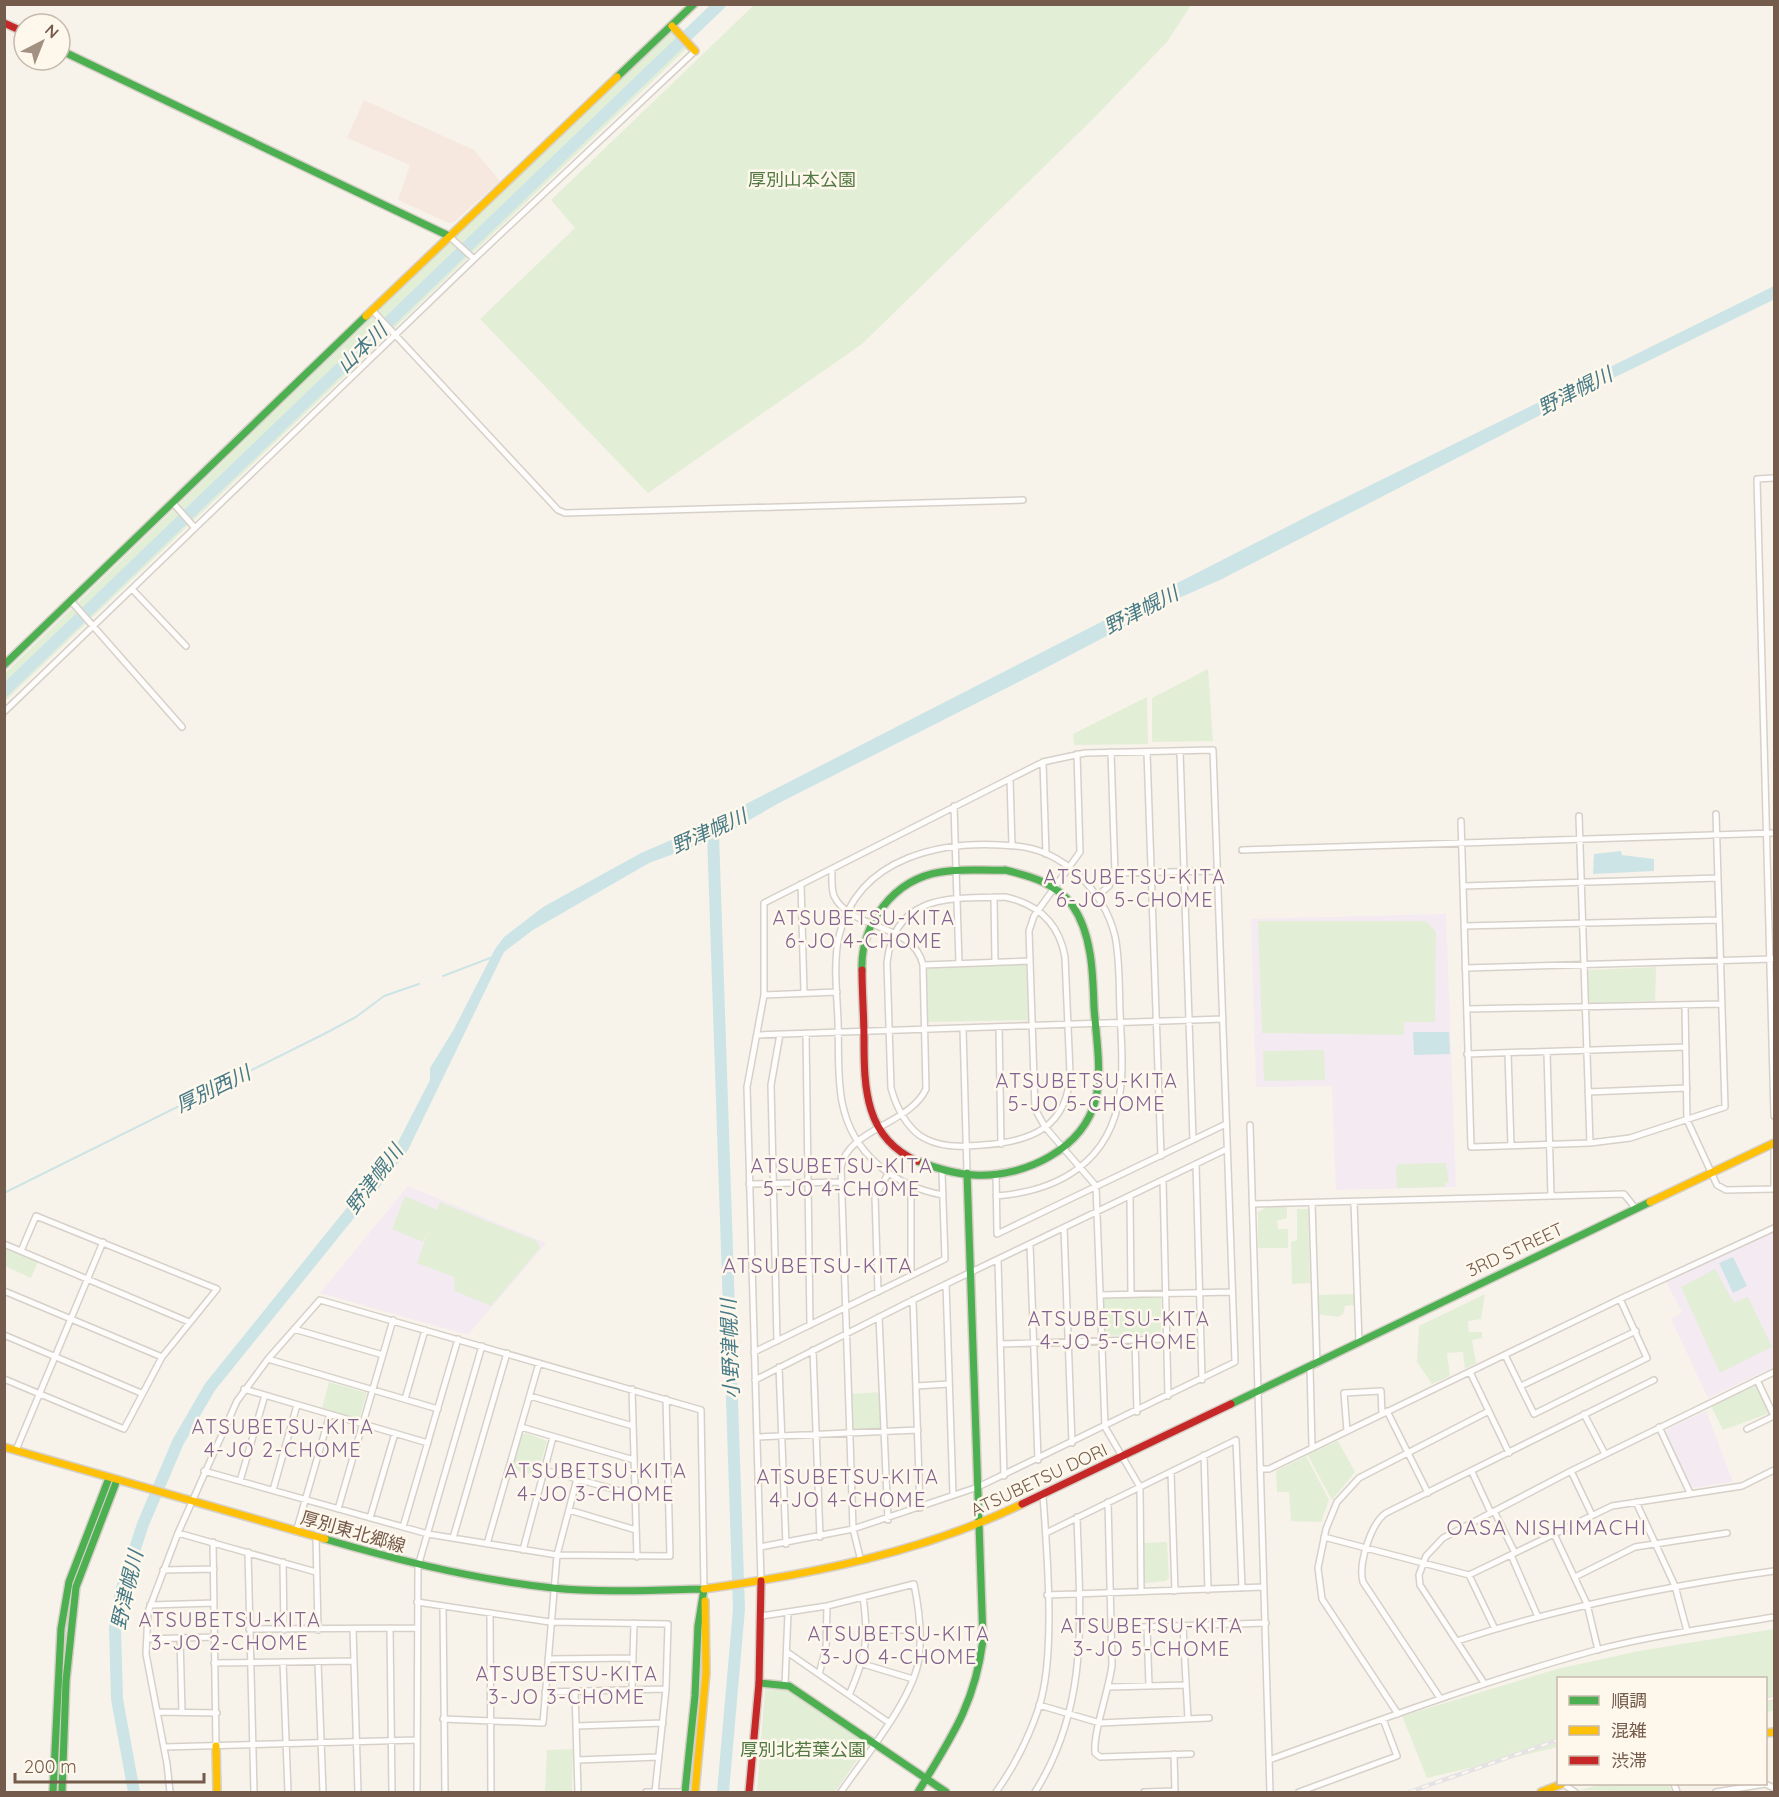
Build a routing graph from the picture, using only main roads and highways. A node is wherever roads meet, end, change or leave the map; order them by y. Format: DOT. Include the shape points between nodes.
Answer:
graph roads {
  1 [pos="694,4"];
  2 [pos="672,26"];
  3 [pos="693,49"];
  4 [pos="72,56"];
  5 [pos="449,236"];
  6 [pos="4,665"];
  7 [pos="1774,1143"];
  8 [pos="968,1173"];
  9 [pos="1270,1387"];
  10 [pos="4,1447"];
  11 [pos="113,1479"];
  12 [pos="979,1525"];
  13 [pos="761,1581"];
  14 [pos="704,1588"];
  15 [pos="759,1683"];
  16 [pos="216,1746"];
  17 [pos="926,1779"];
  18 [pos="1560,1785"];
  19 [pos="53,1792"];
  20 [pos="62,1792"];
  21 [pos="217,1792"];
  22 [pos="685,1792"];
  23 [pos="695,1792"];
  24 [pos="749,1792"];
  25 [pos="918,1792"];
  26 [pos="945,1792"];
  27 [pos="1541,1792"];
  1 -- 2 [label="main road"];
  2 -- 3 [label="main road"];
  2 -- 5 [label="main road"];
  4 -- 5 [label="main road"];
  5 -- 6 [label="main road"];
  7 -- 9 [label="main road, 3RD STREET"];
  8 -- 8 [label="main road" via="942,1172 924,1166 903,1155 879,1128 865,1090 861,956 871,922 889,898 910,883 939,872 1015,872 1054,889 1072,906 1086,931 1092,953 1098,1072 1095,1099 1086,1122 1064,1149 1042,1164 996,1173"];
  8 -- 12 [label="main road"];
  9 -- 12 [label="main road, ATSUBETSU DORI"];
  10 -- 11 [label="main road, 厚別東北郷線"];
  11 -- 14 [label="main road, 厚別東北郷線" via="418,1566 554,1588"];
  11 -- 19 [label="main road" via="69,1582 57,1678"];
  11 -- 20 [label="main road" via="76,1587 66,1681"];
  12 -- 13 [label="main road, ATSUBETSU DORI" via="861,1561"];
  12 -- 17 [label="main road" via="981,1670 966,1717"];
  13 -- 14 [label="main road, ATSUBETSU DORI"];
  13 -- 15 [label="main road"];
  14 -- 22 [label="main road"];
  14 -- 23 [label="main road" via="705,1700"];
  15 -- 17 [label="main road" via="785,1685"];
  15 -- 24 [label="main road"];
  16 -- 21 [label="main road"];
  17 -- 25 [label="main road"];
  17 -- 26 [label="main road"];
  18 -- 27 [label="main road"];
}
